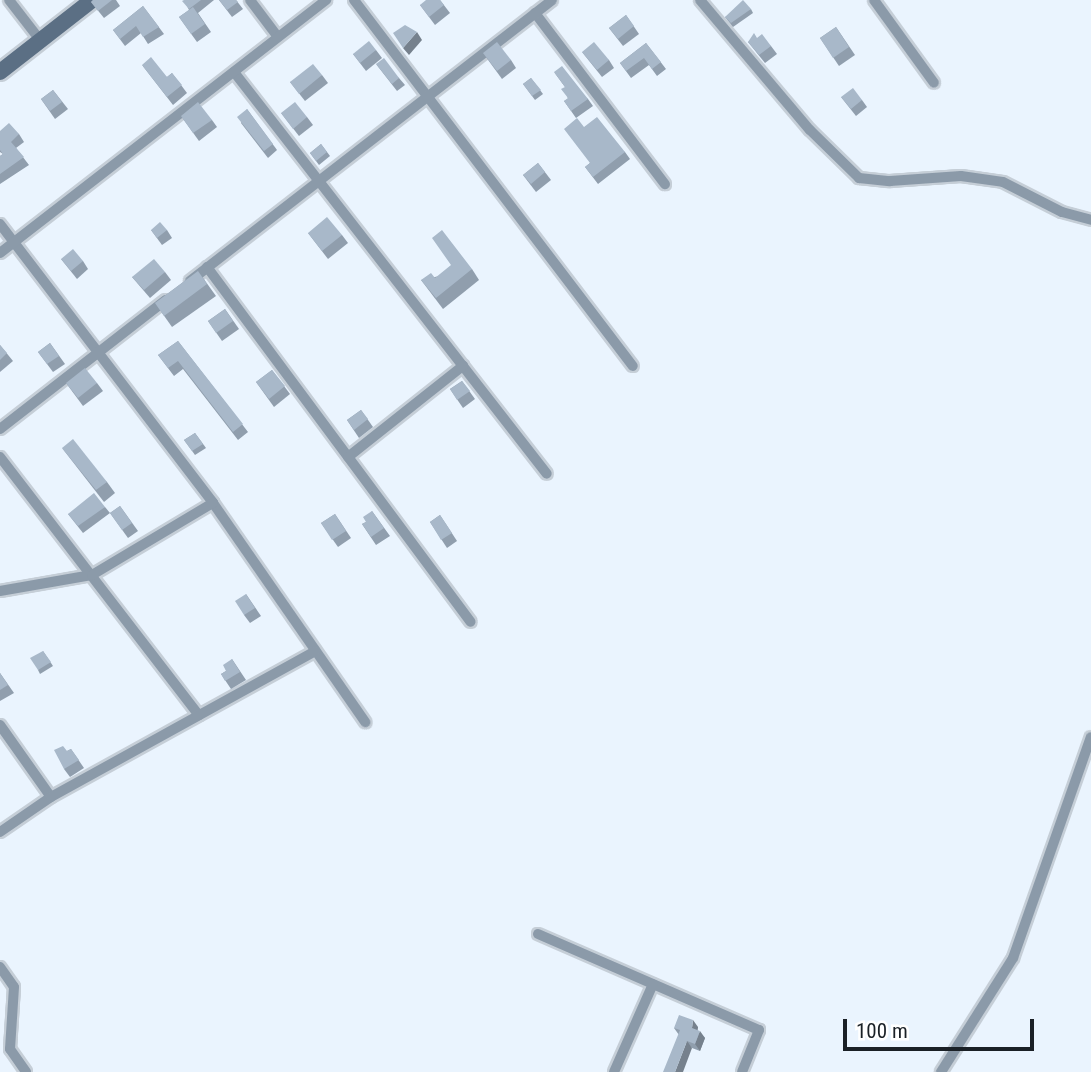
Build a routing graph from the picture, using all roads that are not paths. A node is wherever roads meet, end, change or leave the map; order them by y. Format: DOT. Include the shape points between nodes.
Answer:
graph roads {
  1 [pos="9,0"];
  2 [pos="92,0"];
  3 [pos="250,0"];
  4 [pos="326,0"];
  5 [pos="354,0"];
  6 [pos="552,0"];
  7 [pos="701,0"];
  8 [pos="874,0"];
  9 [pos="535,13"];
  10 [pos="278,37"];
  11 [pos="40,40"];
  12 [pos="0,72"];
  13 [pos="234,72"];
  14 [pos="934,83"];
  15 [pos="427,96"];
  16 [pos="319,181"];
  17 [pos="665,184"];
  18 [pos="1091,220"];
  19 [pos="0,224"];
  20 [pos="14,243"];
  21 [pos="0,253"];
  22 [pos="207,267"];
  23 [pos="98,353"];
  24 [pos="463,366"];
  25 [pos="632,366"];
  26 [pos="0,429"];
  27 [pos="0,457"];
  28 [pos="348,457"];
  29 [pos="547,474"];
  30 [pos="213,503"];
  31 [pos="92,575"];
  32 [pos="0,591"];
  33 [pos="471,622"];
  34 [pos="315,651"];
  35 [pos="199,715"];
  36 [pos="365,722"];
  37 [pos="0,725"];
  38 [pos="1091,737"];
  39 [pos="51,797"];
  40 [pos="0,832"];
  41 [pos="538,934"];
  42 [pos="0,967"];
  43 [pos="653,984"];
  44 [pos="4,1032"];
  45 [pos="26,1072"];
  46 [pos="614,1072"];
  47 [pos="742,1072"];
  48 [pos="941,1072"];
  1 -- 11 [label="street"];
  2 -- 11 [label="main road"];
  3 -- 10 [label="street"];
  4 -- 10 [label="street"];
  5 -- 15 [label="street"];
  6 -- 9 [label="street"];
  7 -- 18 [label="street" via="810,130 859,177 890,181 961,176 1003,182 1062,212"];
  8 -- 14 [label="street"];
  9 -- 15 [label="street"];
  9 -- 17 [label="street"];
  10 -- 13 [label="street"];
  11 -- 12 [label="main road"];
  13 -- 16 [label="street"];
  13 -- 20 [label="street"];
  15 -- 16 [label="street"];
  15 -- 25 [label="street"];
  16 -- 22 [label="street"];
  16 -- 24 [label="street"];
  19 -- 20 [label="street"];
  20 -- 21 [label="street"];
  20 -- 23 [label="street"];
  22 -- 23 [label="street"];
  22 -- 28 [label="street"];
  23 -- 26 [label="street"];
  23 -- 30 [label="street"];
  24 -- 28 [label="street"];
  24 -- 29 [label="street"];
  27 -- 31 [label="street"];
  28 -- 33 [label="street"];
  30 -- 31 [label="street"];
  30 -- 34 [label="street"];
  31 -- 32 [label="street"];
  31 -- 35 [label="street"];
  34 -- 35 [label="street"];
  34 -- 36 [label="street"];
  35 -- 39 [label="street"];
  37 -- 39 [label="street"];
  38 -- 48 [label="street" via="1013,958"];
  39 -- 40 [label="street"];
  41 -- 43 [label="street"];
  42 -- 44 [label="street" via="14,987"];
  43 -- 46 [label="street"];
  43 -- 47 [label="street" via="759,1030"];
  44 -- 45 [label="street"];
}
